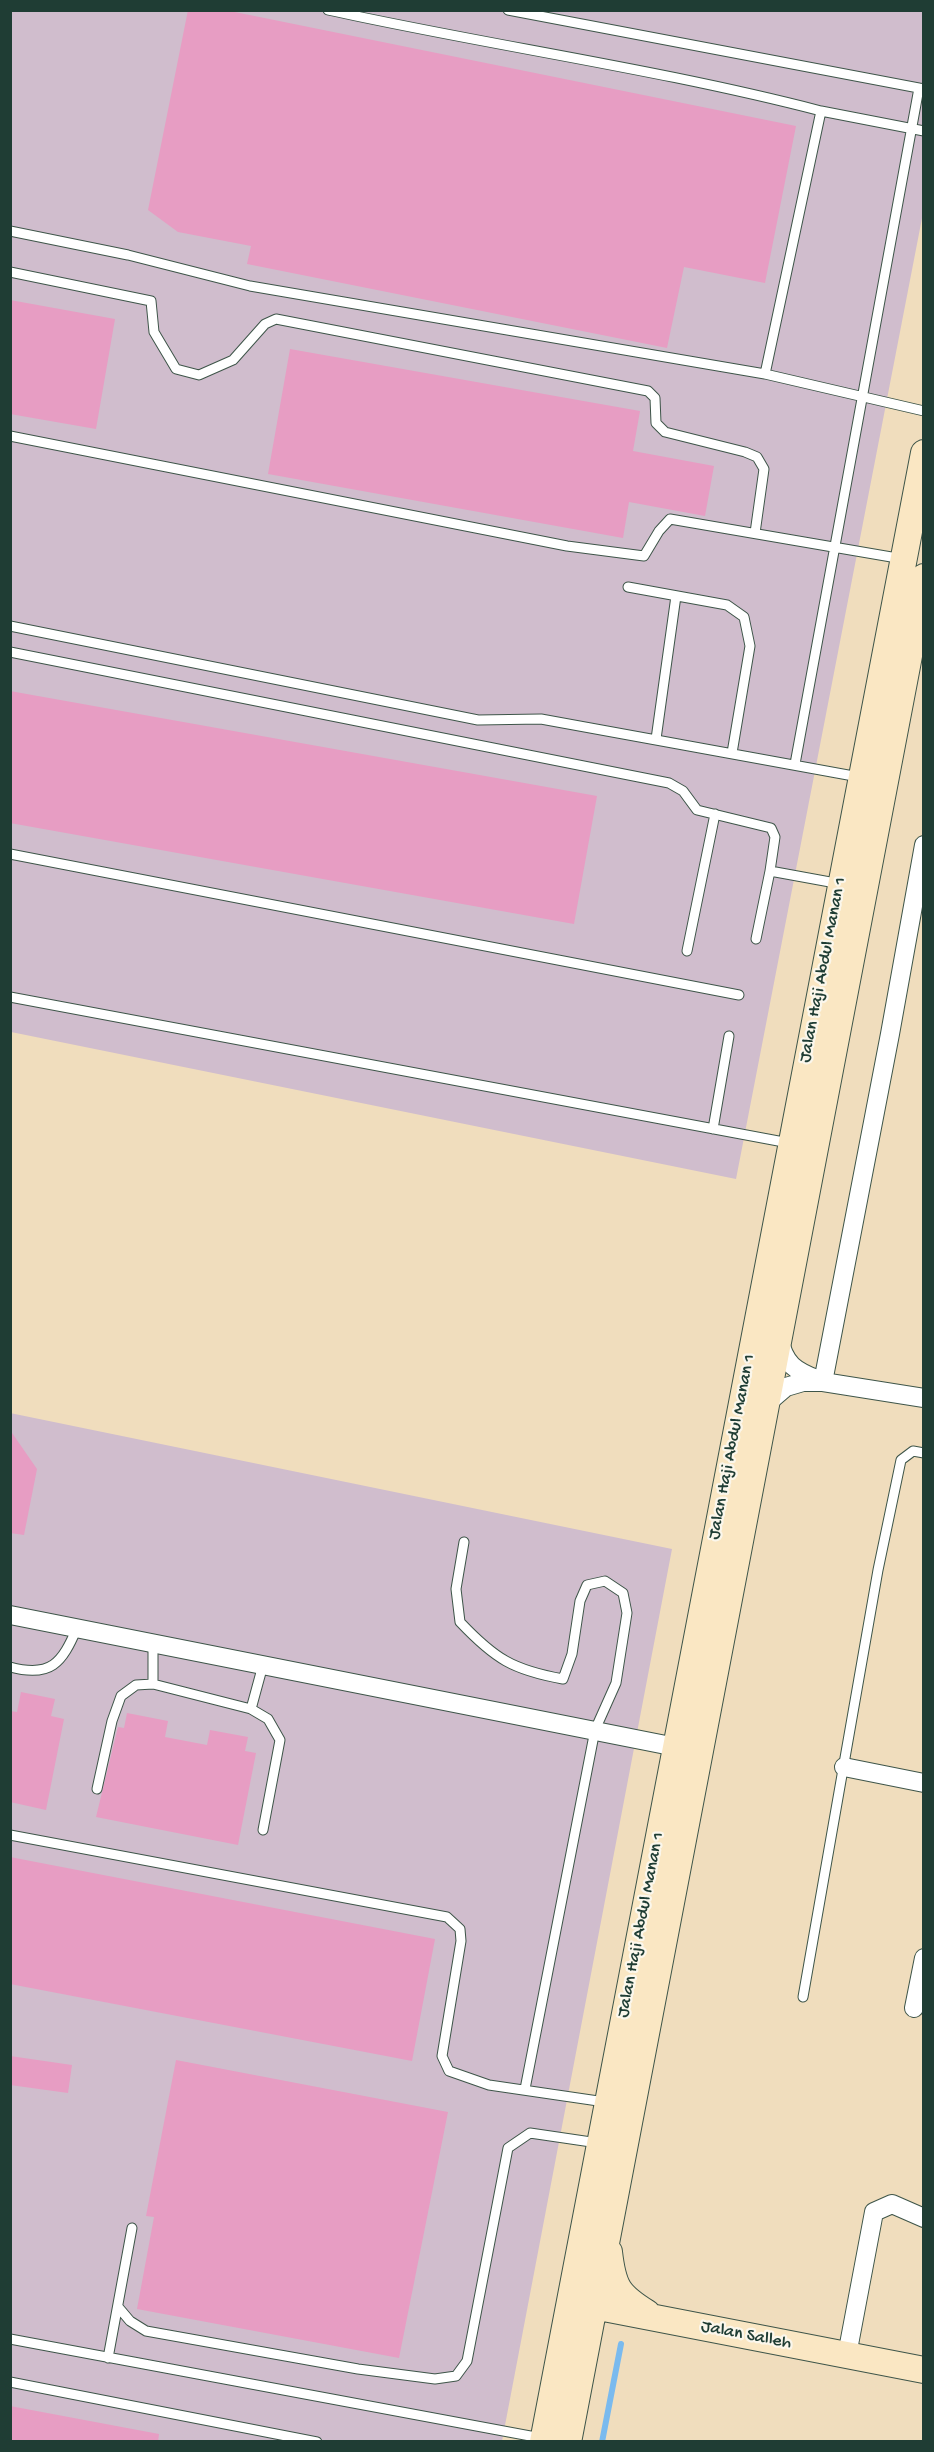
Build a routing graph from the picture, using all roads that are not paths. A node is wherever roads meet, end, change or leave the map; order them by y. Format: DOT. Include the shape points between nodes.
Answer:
graph roads {
  1 [pos="328,10"];
  2 [pos="508,10"];
  3 [pos="921,88"];
  4 [pos="821,111"];
  5 [pos="911,129"];
  6 [pos="924,131"];
  7 [pos="10,231"];
  8 [pos="10,272"];
  9 [pos="765,374"];
  10 [pos="863,397"];
  11 [pos="924,411"];
  12 [pos="10,436"];
  13 [pos="924,453"];
  14 [pos="755,533"];
  15 [pos="835,547"];
  16 [pos="903,559"];
  17 [pos="923,580"];
  18 [pos="628,586"];
  19 [pos="676,596"];
  20 [pos="10,626"];
  21 [pos="10,652"];
  22 [pos="656,739"];
  23 [pos="732,753"];
  24 [pos="795,764"];
  25 [pos="862,777"];
  26 [pos="715,814"];
  27 [pos="924,845"];
  28 [pos="10,854"];
  29 [pos="770,871"];
  30 [pos="841,884"];
  31 [pos="756,939"];
  32 [pos="687,951"];
  33 [pos="739,996"];
  34 [pos="10,997"];
  35 [pos="729,1036"];
  36 [pos="713,1129"];
  37 [pos="791,1143"];
  38 [pos="777,1333"];
  39 [pos="823,1382"];
  40 [pos="924,1398"];
  41 [pos="762,1415"];
  42 [pos="924,1453"];
  43 [pos="464,1542"];
  44 [pos="10,1615"];
  45 [pos="77,1628"];
  46 [pos="153,1643"];
  47 [pos="263,1665"];
  48 [pos="10,1667"];
  49 [pos="153,1684"];
  50 [pos="251,1709"];
  51 [pos="595,1730"];
  52 [pos="676,1747"];
  53 [pos="844,1767"];
  54 [pos="924,1783"];
  55 [pos="97,1789"];
  56 [pos="263,1830"];
  57 [pos="10,1835"];
  58 [pos="924,1959"];
  59 [pos="803,1997"];
  60 [pos="914,2008"];
  61 [pos="525,2089"];
  62 [pos="607,2103"];
  63 [pos="599,2144"];
  64 [pos="924,2218"];
  65 [pos="132,2229"];
  66 [pos="607,2234"];
  67 [pos="581,2304"];
  68 [pos="118,2308"];
  69 [pos="658,2320"];
  70 [pos="10,2338"];
  71 [pos="847,2355"];
  72 [pos="108,2358"];
  73 [pos="582,2368"];
  74 [pos="924,2370"];
  75 [pos="10,2382"];
  76 [pos="551,2440"];
  77 [pos="317,2442"];
  1 -- 4 [label="lane" via="752,93"];
  2 -- 3 [label="lane"];
  3 -- 5 [label="lane"];
  4 -- 5 [label="lane"];
  4 -- 9 [label="lane"];
  5 -- 6 [label="lane"];
  5 -- 10 [label="lane"];
  7 -- 9 [label="lane" via="250,286"];
  8 -- 14 [label="lane" via="151,301 154,332 176,369 199,375 233,360 265,324 276,319 648,391 655,398 656,423 665,432 757,457 764,469"];
  9 -- 10 [label="lane"];
  10 -- 11 [label="lane"];
  10 -- 15 [label="lane"];
  12 -- 14 [label="lane" via="567,546 644,556 670,519"];
  13 -- 16 [label="street, Jalan Haji Abdul Manan 1"];
  14 -- 15 [label="lane"];
  15 -- 16 [label="lane"];
  15 -- 24 [label="lane"];
  16 -- 25 [label="street, Jalan Haji Abdul Manan 1"];
  17 -- 38 [label="street, Jalan Haji Abdul Manan 1"];
  18 -- 19 [label="lane"];
  19 -- 22 [label="lane"];
  19 -- 23 [label="lane" via="728,605 744,617 750,646"];
  20 -- 22 [label="lane" via="478,720 541,719"];
  21 -- 26 [label="lane" via="669,783 683,791 694,808"];
  22 -- 23 [label="lane"];
  23 -- 24 [label="lane"];
  24 -- 25 [label="lane"];
  25 -- 30 [label="street, Jalan Haji Abdul Manan 1"];
  26 -- 29 [label="lane" via="771,828 775,837"];
  26 -- 32 [label="lane"];
  27 -- 39 [label="street"];
  28 -- 33 [label="lane"];
  29 -- 30 [label="lane"];
  29 -- 31 [label="lane"];
  30 -- 37 [label="street, Jalan Haji Abdul Manan 1"];
  34 -- 36 [label="lane"];
  35 -- 36 [label="lane"];
  36 -- 37 [label="lane"];
  37 -- 52 [label="street, Jalan Haji Abdul Manan 1"];
  38 -- 39 [label="street" via="790,1366"];
  38 -- 41 [label="street, Jalan Haji Abdul Manan 1"];
  39 -- 40 [label="street"];
  39 -- 41 [label="street" via="786,1387 771,1399"];
  41 -- 66 [label="street, Jalan Haji Abdul Manan 1"];
  42 -- 53 [label="lane" via="913,1451 901,1460"];
  43 -- 51 [label="lane" via="456,1589 460,1622 501,1660 535,1674 563,1679 587,1585 605,1581 623,1593 627,1613 616,1683"];
  44 -- 45 [label="street"];
  45 -- 46 [label="street"];
  45 -- 48 [label="lane" via="60,1662 47,1669"];
  46 -- 47 [label="street"];
  46 -- 49 [label="lane"];
  47 -- 50 [label="lane"];
  47 -- 51 [label="street"];
  49 -- 50 [label="lane"];
  49 -- 55 [label="lane" via="136,1684 121,1696"];
  50 -- 56 [label="lane" via="268,1719 280,1740"];
  51 -- 52 [label="street"];
  51 -- 61 [label="lane"];
  52 -- 62 [label="street, Jalan Haji Abdul Manan 1"];
  53 -- 54 [label="street"];
  53 -- 59 [label="lane"];
  57 -- 61 [label="lane" via="447,1917 460,1929 461,1941 442,2056 449,2071 489,2085"];
  58 -- 60 [label="street"];
  61 -- 62 [label="lane"];
  62 -- 63 [label="street, Jalan Haji Abdul Manan 1"];
  63 -- 67 [label="street, Jalan Haji Abdul Manan 1"];
  63 -- 68 [label="lane" via="530,2133 508,2148 467,2361 456,2376 435,2379 358,2369 146,2331"];
  64 -- 71 [label="street" via="892,2204 874,2212"];
  65 -- 68 [label="lane"];
  66 -- 67 [label="street, Jalan Haji Abdul Manan 1"];
  66 -- 69 [label="street" via="611,2273 620,2295"];
  67 -- 69 [label="street, Jalan Salleh"];
  67 -- 73 [label="street, Jalan Haji Abdul Manan 1"];
  67 -- 76 [label="street, Jalan Haji Abdul Manan 1"];
  68 -- 72 [label="lane"];
  69 -- 71 [label="street, Jalan Salleh"];
  69 -- 73 [label="street" via="611,2327 601,2334"];
  70 -- 72 [label="lane"];
  71 -- 74 [label="street, Jalan Salleh"];
  72 -- 76 [label="lane"];
  73 -- 76 [label="street, Jalan Haji Abdul Manan 1"];
  75 -- 77 [label="lane"];
}
